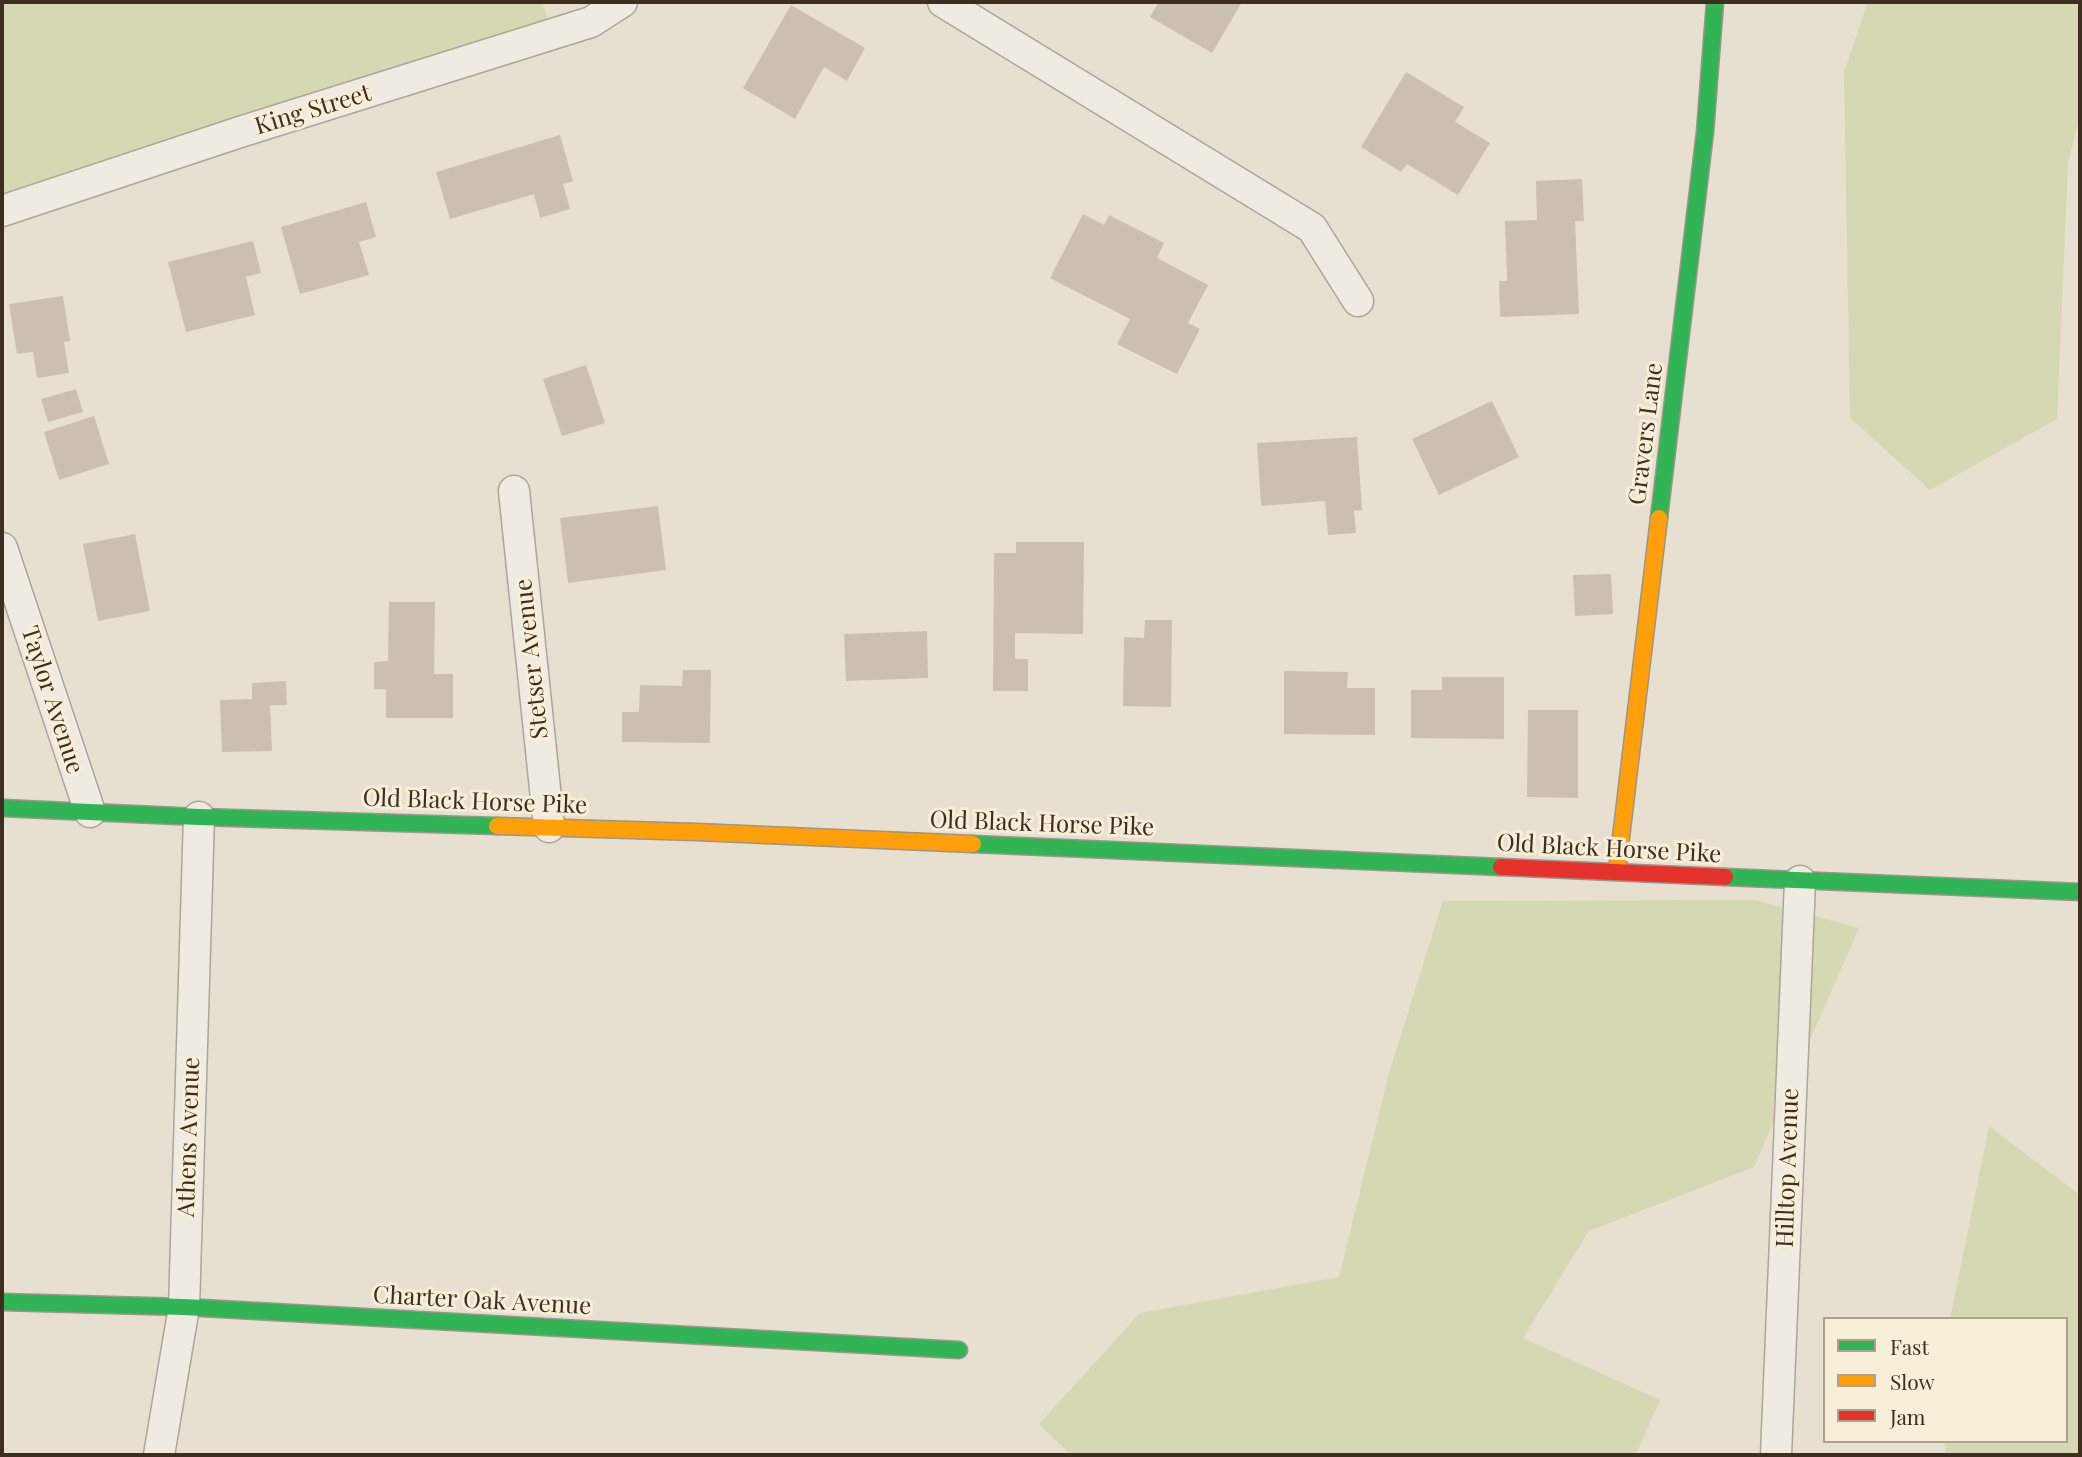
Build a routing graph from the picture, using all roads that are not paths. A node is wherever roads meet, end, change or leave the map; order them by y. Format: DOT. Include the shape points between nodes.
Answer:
graph roads {
  1 [pos="622,2"];
  2 [pos="943,2"];
  3 [pos="1715,2"];
  4 [pos="2,211"];
  5 [pos="1359,301"];
  6 [pos="514,491"];
  7 [pos="2,548"];
  8 [pos="2,808"];
  9 [pos="90,812"];
  10 [pos="199,817"];
  11 [pos="549,827"];
  12 [pos="1617,872"];
  13 [pos="1800,881"];
  14 [pos="2080,892"];
  15 [pos="2,1302"];
  16 [pos="184,1307"];
  17 [pos="960,1350"];
  18 [pos="159,1455"];
  19 [pos="1776,1455"];
  1 -- 4 [label="street, King Street" via="591,22"];
  2 -- 5 [label="street" via="1312,228"];
  3 -- 12 [label="street, Gravers Lane" via="1705,132"];
  6 -- 11 [label="street, Stetser Avenue"];
  7 -- 9 [label="street, Taylor Avenue"];
  8 -- 9 [label="street, Old Black Horse Pike"];
  9 -- 10 [label="street, Old Black Horse Pike"];
  10 -- 11 [label="street, Old Black Horse Pike"];
  10 -- 16 [label="street, Athens Avenue"];
  11 -- 12 [label="street, Old Black Horse Pike"];
  12 -- 13 [label="street, Old Black Horse Pike"];
  13 -- 14 [label="street, Old Black Horse Pike"];
  13 -- 19 [label="street, Hilltop Avenue"];
  15 -- 16 [label="street, Charter Oak Avenue"];
  16 -- 17 [label="street, Charter Oak Avenue"];
  16 -- 18 [label="street, Athens Avenue"];
}
